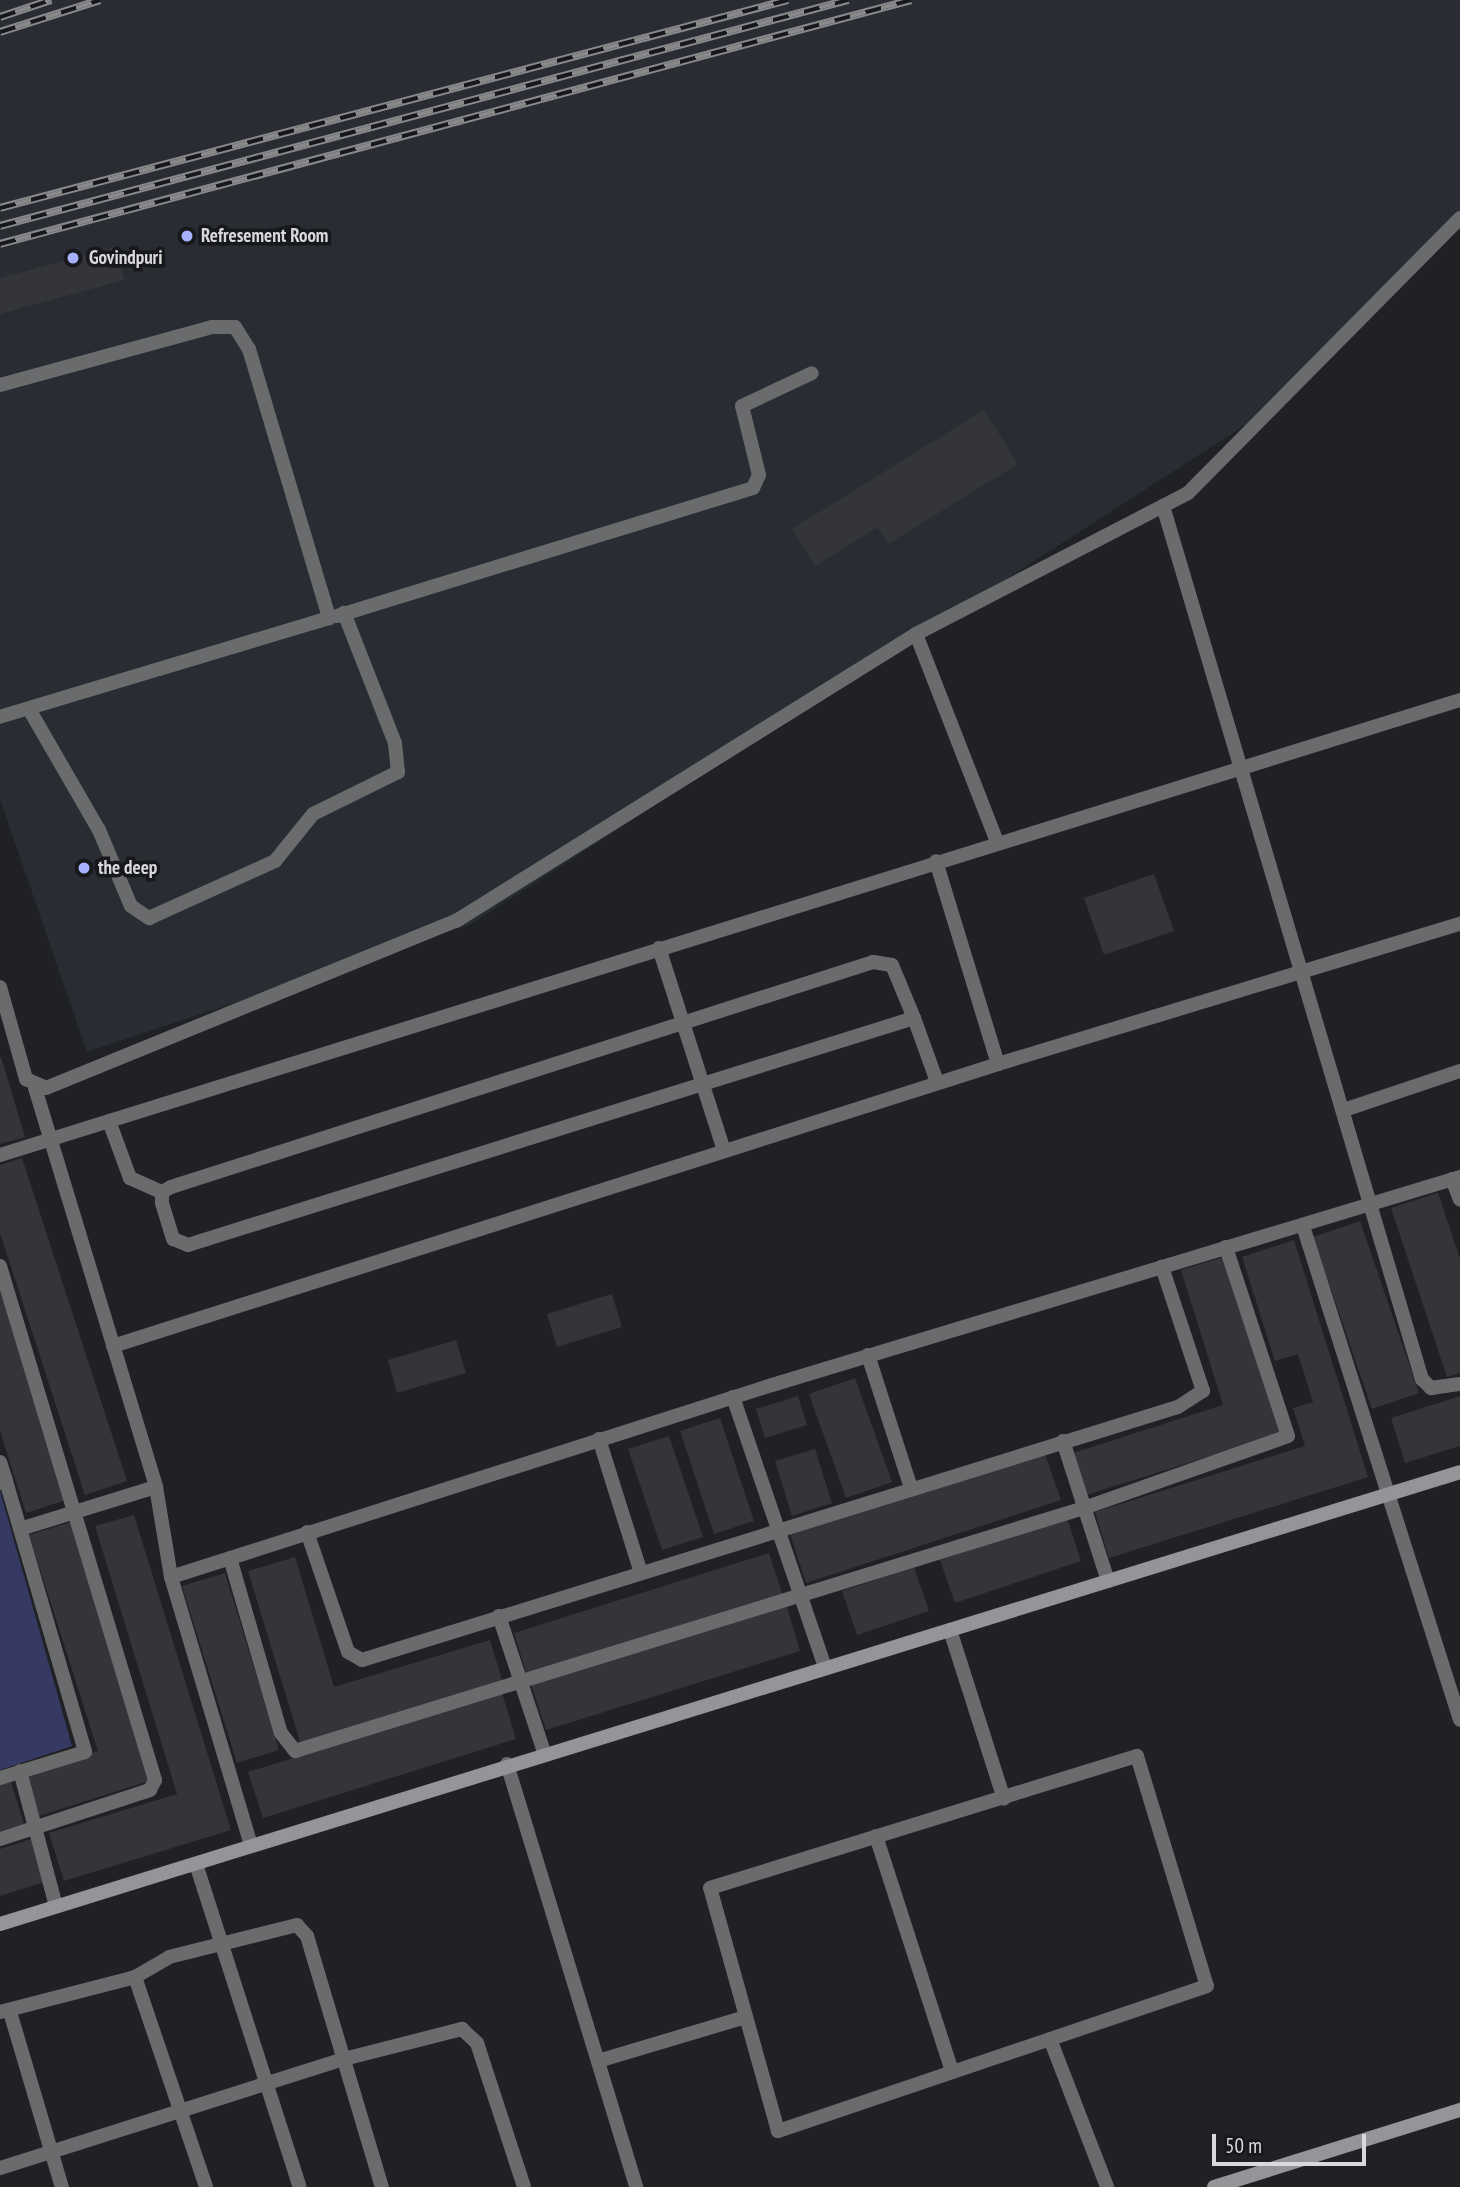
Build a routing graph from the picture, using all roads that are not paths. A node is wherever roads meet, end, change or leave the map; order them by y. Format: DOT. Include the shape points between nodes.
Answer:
graph roads {
  1 [pos="1460,218"];
  2 [pos="811,373"];
  3 [pos="0,385"];
  4 [pos="1163,506"];
  5 [pos="344,613"];
  6 [pos="329,618"];
  7 [pos="916,634"];
  8 [pos="1460,700"];
  9 [pos="29,709"];
  10 [pos="0,717"];
  11 [pos="1236,769"];
  12 [pos="997,842"];
  13 [pos="936,861"];
  14 [pos="1460,924"];
  15 [pos="659,948"];
  16 [pos="1300,972"];
  17 [pos="0,987"];
  18 [pos="914,1018"];
  19 [pos="682,1020"];
  20 [pos="999,1064"];
  21 [pos="1460,1071"];
  22 [pos="937,1082"];
  23 [pos="702,1086"];
  24 [pos="35,1088"];
  25 [pos="1344,1110"];
  26 [pos="109,1121"];
  27 [pos="49,1140"];
  28 [pos="724,1151"];
  29 [pos="0,1155"];
  30 [pos="1456,1178"];
  31 [pos="162,1192"];
  32 [pos="1460,1200"];
  33 [pos="1374,1203"];
  34 [pos="1303,1226"];
  35 [pos="1226,1247"];
  36 [pos="0,1266"];
  37 [pos="1162,1267"];
  38 [pos="113,1346"];
  39 [pos="868,1355"];
  40 [pos="1460,1384"];
  41 [pos="733,1397"];
  42 [pos="599,1439"];
  43 [pos="1063,1441"];
  44 [pos="0,1462"];
  45 [pos="1460,1472"];
  46 [pos="3,1482"];
  47 [pos="156,1487"];
  48 [pos="911,1488"];
  49 [pos="1390,1495"];
  50 [pos="1084,1508"];
  51 [pos="75,1512"];
  52 [pos="20,1529"];
  53 [pos="779,1530"];
  54 [pos="307,1532"];
  55 [pos="230,1558"];
  56 [pos="641,1573"];
  57 [pos="171,1577"];
  58 [pos="1108,1581"];
  59 [pos="799,1591"];
  60 [pos="499,1616"];
  61 [pos="950,1630"];
  62 [pos="824,1667"];
  63 [pos="520,1679"];
  64 [pos="1460,1720"];
  65 [pos="544,1752"];
  66 [pos="507,1764"];
  67 [pos="20,1771"];
  68 [pos="0,1778"];
  69 [pos="1004,1799"];
  70 [pos="35,1828"];
  71 [pos="876,1836"];
  72 [pos="0,1839"];
  73 [pos="251,1845"];
  74 [pos="196,1864"];
  75 [pos="56,1906"];
  76 [pos="0,1924"];
  77 [pos="223,1947"];
  78 [pos="135,1977"];
  79 [pos="5,2012"];
  80 [pos="746,2017"];
  81 [pos="1050,2039"];
  82 [pos="344,2059"];
  83 [pos="598,2062"];
  84 [pos="952,2072"];
  85 [pos="267,2085"];
  86 [pos="1460,2110"];
  87 [pos="181,2113"];
  88 [pos="52,2152"];
  89 [pos="0,2168"];
  90 [pos="62,2187"];
  91 [pos="206,2187"];
  92 [pos="300,2187"];
  93 [pos="382,2187"];
  94 [pos="524,2187"];
  95 [pos="636,2187"];
  96 [pos="1107,2187"];
  97 [pos="1214,2187"];
  1 -- 4 [label="street" via="1212,475"];
  2 -- 5 [label="street" via="742,406 759,475 753,488"];
  3 -- 6 [label="street" via="212,327 235,327 249,349"];
  4 -- 7 [label="street"];
  4 -- 11 [label="street"];
  5 -- 6 [label="street"];
  5 -- 9 [label="street" via="395,743 398,772 313,814 275,861 149,918 136,914 99,830"];
  6 -- 9 [label="street"];
  7 -- 12 [label="street"];
  7 -- 24 [label="street" via="425,937 164,1045"];
  8 -- 11 [label="street"];
  9 -- 10 [label="street"];
  11 -- 12 [label="street"];
  11 -- 16 [label="street"];
  12 -- 13 [label="street"];
  13 -- 15 [label="street"];
  13 -- 20 [label="street"];
  14 -- 16 [label="street"];
  15 -- 19 [label="street"];
  15 -- 26 [label="street"];
  16 -- 20 [label="street"];
  16 -- 25 [label="street"];
  17 -- 24 [label="street" via="23,1070"];
  18 -- 19 [label="street" via="892,965 880,961"];
  18 -- 22 [label="street"];
  18 -- 23 [label="street"];
  19 -- 23 [label="street"];
  19 -- 31 [label="street"];
  20 -- 22 [label="street"];
  21 -- 25 [label="street"];
  22 -- 28 [label="street"];
  23 -- 28 [label="street"];
  23 -- 31 [label="street" via="188,1245 173,1239"];
  24 -- 27 [label="street"];
  25 -- 33 [label="street"];
  26 -- 27 [label="street"];
  26 -- 31 [label="street" via="130,1178"];
  27 -- 29 [label="street"];
  27 -- 38 [label="street"];
  28 -- 38 [label="street"];
  30 -- 32 [label="street"];
  30 -- 33 [label="street"];
  33 -- 34 [label="street"];
  33 -- 40 [label="street" via="1422,1379 1431,1388"];
  34 -- 35 [label="street"];
  34 -- 49 [label="street"];
  35 -- 37 [label="street"];
  35 -- 50 [label="street" via="1288,1436"];
  36 -- 51 [label="street"];
  37 -- 39 [label="street"];
  37 -- 43 [label="street" via="1203,1391 1188,1404"];
  38 -- 47 [label="street"];
  39 -- 41 [label="street"];
  39 -- 48 [label="street"];
  41 -- 42 [label="street"];
  41 -- 53 [label="street"];
  42 -- 54 [label="street"];
  42 -- 56 [label="street"];
  43 -- 48 [label="street"];
  43 -- 50 [label="street"];
  44 -- 46 [label="street"];
  45 -- 49 [label="street"];
  46 -- 52 [label="street"];
  47 -- 51 [label="street"];
  47 -- 57 [label="street"];
  48 -- 53 [label="street"];
  49 -- 58 [label="street"];
  49 -- 64 [label="street"];
  50 -- 58 [label="street"];
  50 -- 59 [label="street"];
  51 -- 52 [label="street"];
  51 -- 70 [label="street" via="155,1780 149,1790"];
  52 -- 67 [label="street" via="85,1752"];
  53 -- 56 [label="street"];
  53 -- 59 [label="street"];
  54 -- 55 [label="street"];
  54 -- 60 [label="street" via="354,1658"];
  55 -- 57 [label="street"];
  55 -- 63 [label="street" via="289,1749 305,1750"];
  56 -- 60 [label="street"];
  57 -- 73 [label="street"];
  58 -- 61 [label="street"];
  59 -- 62 [label="street"];
  59 -- 63 [label="street"];
  60 -- 63 [label="street"];
  61 -- 62 [label="street"];
  61 -- 69 [label="street"];
  62 -- 65 [label="street"];
  63 -- 65 [label="street"];
  65 -- 66 [label="street"];
  66 -- 73 [label="street"];
  66 -- 83 [label="street"];
  67 -- 68 [label="street"];
  67 -- 70 [label="street"];
  69 -- 71 [label="street"];
  69 -- 81 [label="street" via="1137,1756 1207,1986"];
  70 -- 72 [label="street"];
  70 -- 75 [label="street"];
  71 -- 80 [label="street" via="710,1888"];
  71 -- 84 [label="street"];
  73 -- 74 [label="street"];
  74 -- 75 [label="street"];
  74 -- 77 [label="street"];
  75 -- 76 [label="street"];
  77 -- 78 [label="street" via="169,1957"];
  77 -- 82 [label="street" via="298,1926 307,1936"];
  77 -- 85 [label="street"];
  78 -- 79 [label="street"];
  78 -- 87 [label="street"];
  79 -- 88 [label="street"];
  80 -- 83 [label="street"];
  80 -- 84 [label="street" via="778,2131"];
  81 -- 84 [label="street"];
  81 -- 96 [label="street"];
  82 -- 85 [label="street"];
  82 -- 93 [label="street"];
  82 -- 94 [label="street" via="449,2031 469,2033"];
  83 -- 95 [label="street"];
  85 -- 87 [label="street"];
  85 -- 92 [label="street"];
  86 -- 97 [label="street"];
  87 -- 88 [label="street"];
  87 -- 91 [label="street"];
  88 -- 89 [label="street"];
  88 -- 90 [label="street"];
}
